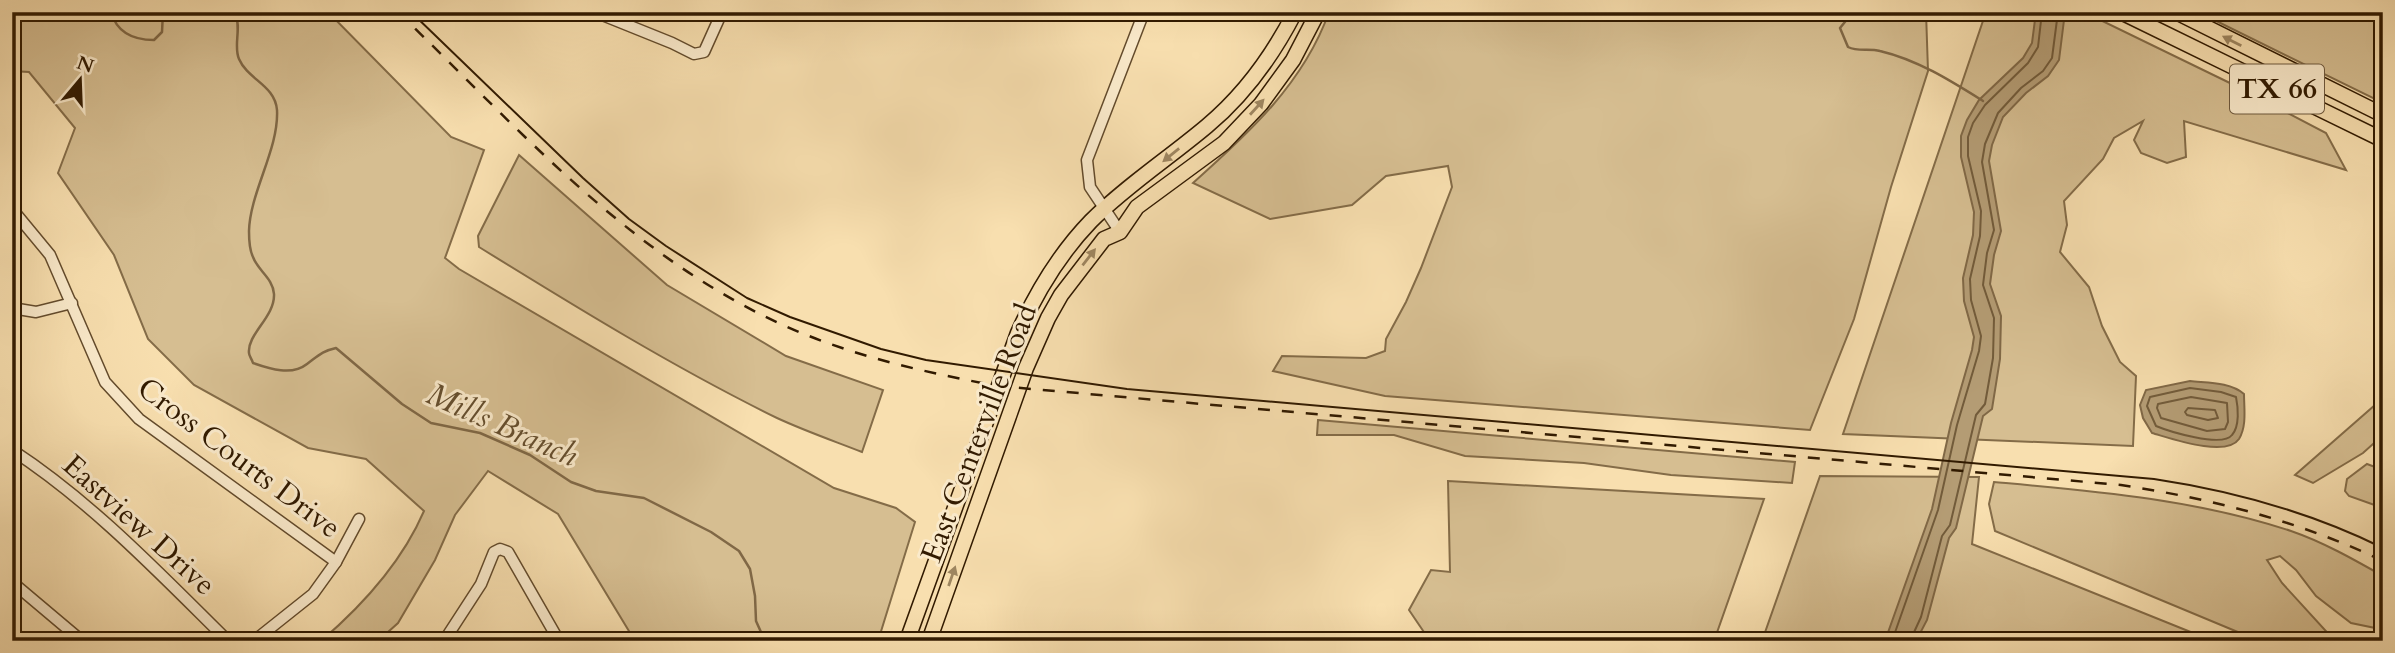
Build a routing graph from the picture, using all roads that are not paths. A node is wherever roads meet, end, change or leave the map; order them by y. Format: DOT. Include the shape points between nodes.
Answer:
graph roads {
  1 [pos="595,12"];
  2 [pos="722,12"];
  3 [pos="1144,12"];
  4 [pos="1295,12"];
  5 [pos="1318,12"];
  6 [pos="2121,12"];
  7 [pos="2176,12"];
  8 [pos="2382,115"];
  9 [pos="2378,137"];
  10 [pos="1105,208"];
  11 [pos="12,209"];
  12 [pos="1120,232"];
  13 [pos="1040,289"];
  14 [pos="1061,295"];
  15 [pos="72,303"];
  16 [pos="12,309"];
  17 [pos="12,450"];
  18 [pos="963,481"];
  19 [pos="983,488"];
  20 [pos="359,519"];
  21 [pos="336,562"];
  22 [pos="12,582"];
  23 [pos="910,640"];
  24 [pos="82,641"];
  25 [pos="229,641"];
  26 [pos="254,641"];
  27 [pos="444,641"];
  28 [pos="559,641"];
  29 [pos="929,641"];
  1 -- 2 [label="street" via="694,54 704,52"];
  3 -- 10 [label="street" via="1087,160 1090,187"];
  4 -- 10 [label="main road, East Centerville Road, one-way" via="1246,88 1210,124"];
  12 -- 5 [label="main road, East Centerville Road, one-way" via="1137,207 1224,143 1261,104 1293,60"];
  6 -- 9 [label="main road, TX 66"];
  8 -- 7 [label="main road, TX 66, one-way"];
  10 -- 12 [label="street"];
  10 -- 13 [label="main road, East Centerville Road"];
  11 -- 15 [label="street, Cross Courts Drive" via="50,255"];
  14 -- 12 [label="main road, East Centerville Road, one-way" via="1104,239"];
  13 -- 14 [label="main road"];
  13 -- 18 [label="main road, East Centerville Road" via="1017,333"];
  14 -- 19 [label="main road, East Centerville Road" via="1031,356"];
  15 -- 16 [label="street" via="36,312"];
  15 -- 21 [label="street, Cross Courts Drive" via="105,382 139,419"];
  17 -- 25 [label="street, Eastview Drive" via="56,480 116,532"];
  18 -- 19 [label="main road"];
  18 -- 23 [label="main road, East Centerville Road"];
  29 -- 19 [label="main road, East Centerville Road, one-way"];
  20 -- 21 [label="street"];
  21 -- 26 [label="street" via="313,594"];
  22 -- 24 [label="street"];
  27 -- 28 [label="street" via="481,584 494,552 500,549 508,552"];
}
